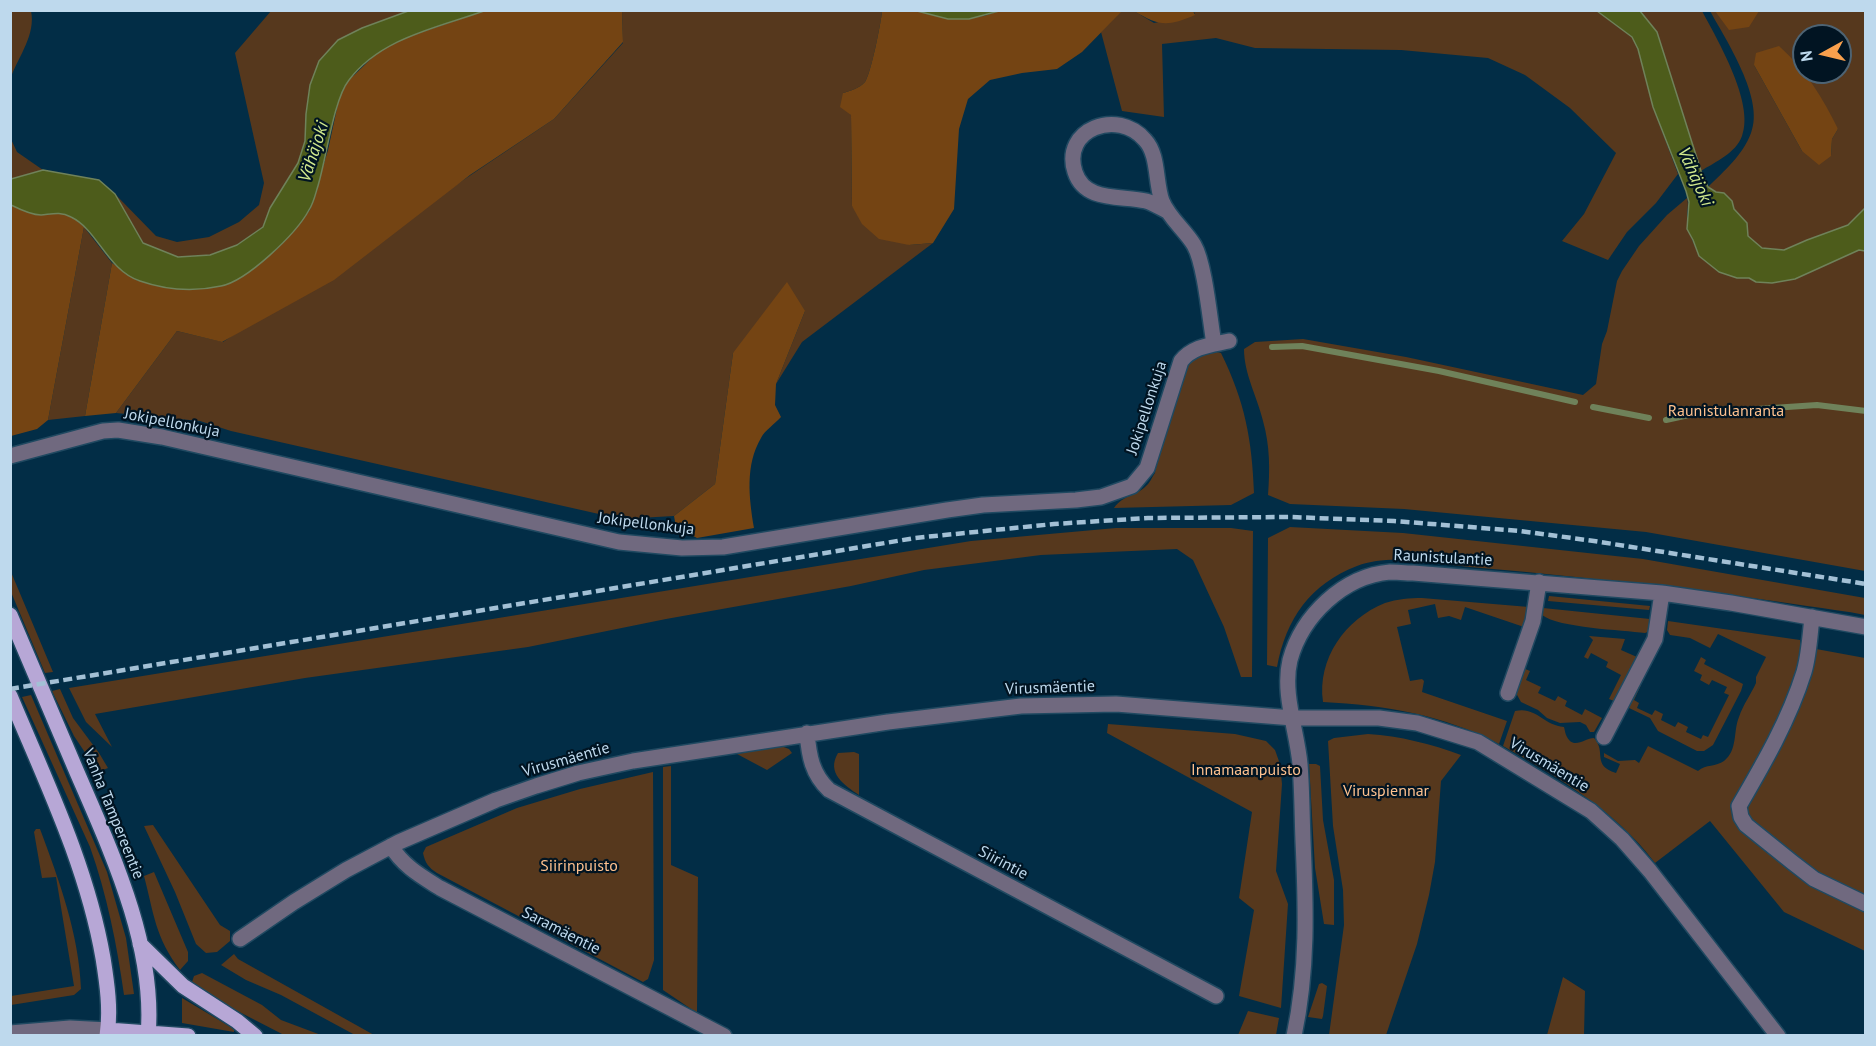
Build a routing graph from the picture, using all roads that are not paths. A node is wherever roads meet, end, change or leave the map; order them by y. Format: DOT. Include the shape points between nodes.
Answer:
graph roads {
  1 [pos="1167,211"];
  2 [pos="10,456"];
  3 [pos="1539,582"];
  4 [pos="1662,593"];
  5 [pos="10,615"];
  6 [pos="1812,617"];
  7 [pos="1866,627"];
  8 [pos="1509,693"];
  9 [pos="10,696"];
  10 [pos="1293,718"];
  11 [pos="807,733"];
  12 [pos="1604,737"];
  13 [pos="391,846"];
  14 [pos="1866,904"];
  15 [pos="240,939"];
  16 [pos="140,944"];
  17 [pos="1216,996"];
  18 [pos="10,1033"];
  19 [pos="108,1033"];
  20 [pos="148,1034"];
  21 [pos="188,1035"];
  22 [pos="255,1035"];
  23 [pos="724,1035"];
  24 [pos="1294,1035"];
  25 [pos="1778,1035"];
  1 -- 1 [label="street" via="1152,152 1137,131 1112,123 1085,133 1073,155 1077,179 1088,189 1111,198 1148,201"];
  1 -- 2 [label="street, Jokipellonkuja" via="1195,247 1222,343 1190,352 1181,361 1147,468 1132,486 1101,497 965,507 723,547 682,548 619,542 118,430 87,434"];
  3 -- 4 [label="street, Raunistulantie"];
  3 -- 8 [label="street" via="1533,621"];
  3 -- 10 [label="street, Raunistulantie" via="1389,572 1346,586 1314,616 1299,638 1288,674"];
  4 -- 6 [label="street, Raunistulantie"];
  4 -- 12 [label="street" via="1655,639"];
  5 -- 16 [label="main road, Vanha Tampereentie" via="115,862"];
  6 -- 7 [label="street, Raunistulantie"];
  6 -- 14 [label="street" via="1804,670 1787,717 1739,806 1746,825 1814,879"];
  9 -- 19 [label="main road" via="80,864 104,962"];
  10 -- 11 [label="street, Virusmäentie" via="1116,704 1021,706"];
  10 -- 24 [label="street, Raunistulantie" via="1300,763 1306,891 1305,965"];
  10 -- 25 [label="street, Virusmäentie" via="1379,718 1447,732 1478,742 1591,811 1622,838"];
  11 -- 13 [label="street, Virusmäentie" via="578,773 496,800"];
  11 -- 17 [label="street, Siirintie" via="814,772 829,790"];
  13 -- 15 [label="street, Virusmäentie" via="311,891"];
  13 -- 23 [label="street, Saramäentie" via="406,866 440,888"];
  16 -- 20 [label="main road, Vanha Tampereentie"];
  16 -- 22 [label="main road" via="183,986"];
  18 -- 19 [label="street" via="70,1028"];
  19 -- 20 [label="main road"];
  20 -- 21 [label="main road"];
}
